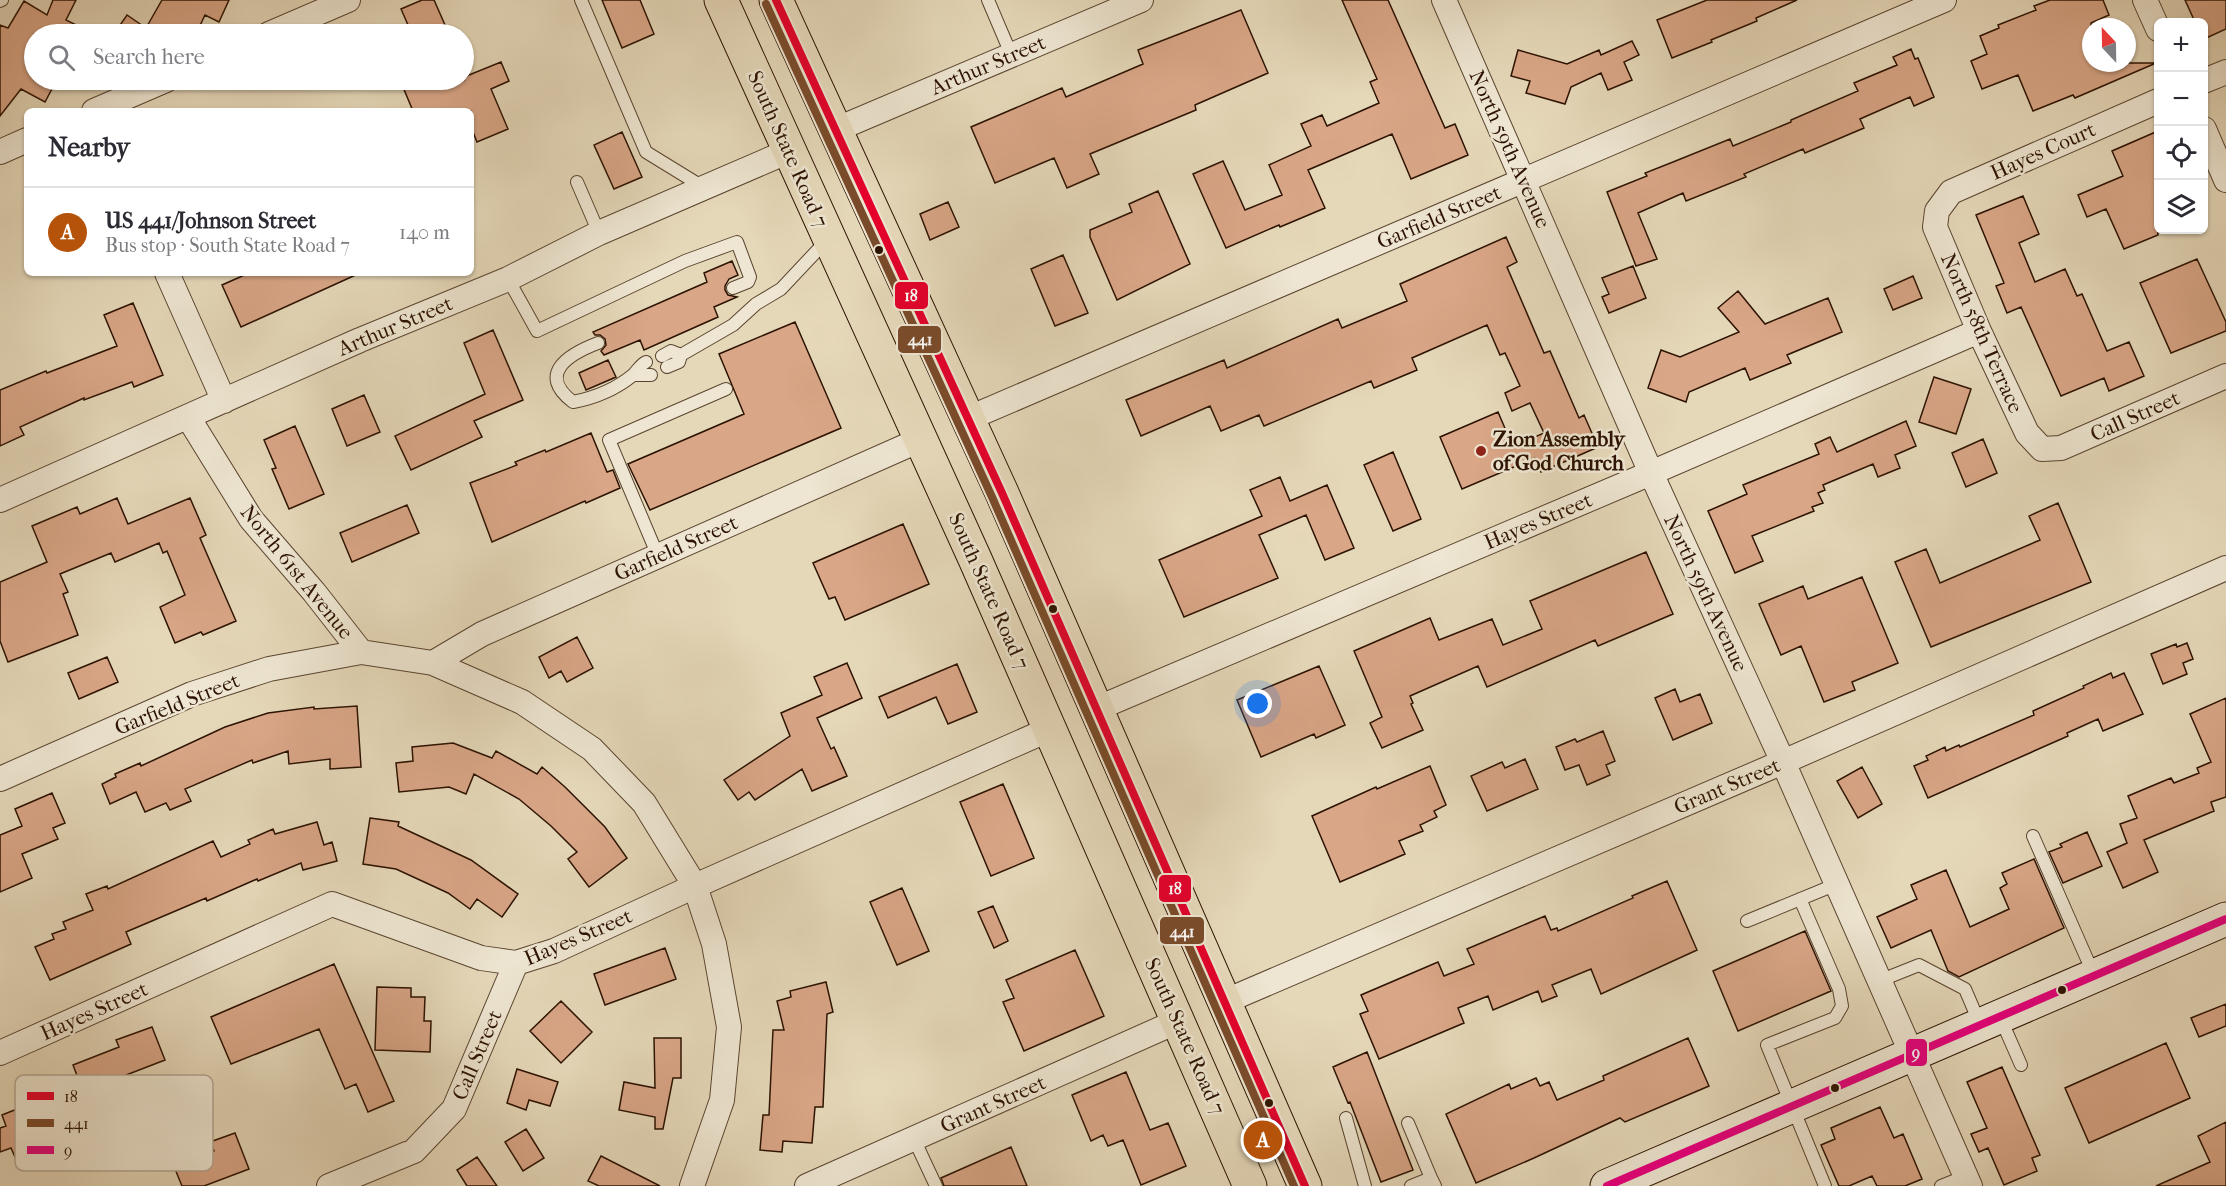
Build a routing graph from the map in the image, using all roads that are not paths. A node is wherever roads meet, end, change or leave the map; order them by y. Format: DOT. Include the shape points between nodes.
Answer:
graph roads {
  1 [pos="348,0"];
  2 [pos="581,0"];
  3 [pos="721,0"];
  4 [pos="776,0"];
  5 [pos="988,0"];
  6 [pos="1141,0"];
  7 [pos="1444,0"];
  8 [pos="1944,0"];
  9 [pos="2145,0"];
  10 [pos="2154,20"];
  11 [pos="292,24"];
  12 [pos="1011,54"];
  13 [pos="2226,72"];
  14 [pos="2208,79"];
  15 [pos="143,90"];
  16 [pos="2154,103"];
  17 [pos="101,108"];
  18 [pos="835,130"];
  19 [pos="2208,138"];
  20 [pos="24,141"];
  21 [pos="789,151"];
  22 [pos="0,152"];
  23 [pos="1524,180"];
  24 [pos="2226,180"];
  25 [pos="577,182"];
  26 [pos="702,187"];
  27 [pos="1937,212"];
  28 [pos="599,233"];
  29 [pos="829,238"];
  30 [pos="168,276"];
  31 [pos="508,279"];
  32 [pos="733,288"];
  33 [pos="1979,331"];
  34 [pos="598,343"];
  35 [pos="646,362"];
  36 [pos="665,362"];
  37 [pos="634,375"];
  38 [pos="651,375"];
  39 [pos="2226,376"];
  40 [pos="726,389"];
  41 [pos="224,401"];
  42 [pos="188,417"];
  43 [pos="967,419"];
  44 [pos="922,439"];
  45 [pos="2042,449"];
  46 [pos="1651,473"];
  47 [pos="0,500"];
  48 [pos="658,556"];
  49 [pos="2226,568"];
  50 [pos="361,652"];
  51 [pos="433,663"];
  52 [pos="1027,675"];
  53 [pos="1096,709"];
  54 [pos="1050,729"];
  55 [pos="1118,757"];
  56 [pos="1784,762"];
  57 [pos="0,779"];
  58 [pos="2033,836"];
  59 [pos="1837,884"];
  60 [pos="695,886"];
  61 [pos="1800,899"];
  62 [pos="2226,918"];
  63 [pos="1747,921"];
  64 [pos="516,963"];
  65 [pos="2094,976"];
  66 [pos="1880,981"];
  67 [pos="1226,1001"];
  68 [pos="1990,1021"];
  69 [pos="1178,1022"];
  70 [pos="0,1053"];
  71 [pos="1912,1054"];
  72 [pos="2021,1065"];
  73 [pos="1792,1106"];
  74 [pos="1346,1118"];
  75 [pos="1408,1123"];
  76 [pos="914,1139"];
  77 [pos="1968,1181"];
  78 [pos="1433,1182"];
  79 [pos="329,1186"];
  80 [pos="692,1186"];
  81 [pos="807,1186"];
  82 [pos="936,1186"];
  83 [pos="1250,1186"];
  84 [pos="1305,1186"];
  85 [pos="1365,1186"];
  86 [pos="1410,1186"];
  87 [pos="1607,1186"];
  88 [pos="1825,1186"];
  89 [pos="1941,1186"];
  1 -- 11 [label="street"];
  2 -- 26 [label="lane" via="646,152"];
  3 -- 21 [label="main road, South State Road 7"];
  4 -- 18 [label="main road"];
  5 -- 12 [label="lane"];
  6 -- 12 [label="street, Arthur Street"];
  7 -- 23 [label="street, North 59th Avenue"];
  8 -- 23 [label="street, Garfield Street"];
  9 -- 10 [label="street"];
  12 -- 18 [label="street, Arthur Street"];
  13 -- 14 [label="street"];
  15 -- 17 [label="street"];
  16 -- 27 [label="street, Hayes Court" via="1951,192"];
  18 -- 43 [label="main road"];
  19 -- 24 [label="street"];
  20 -- 22 [label="street"];
  21 -- 26 [label="street, Arthur Street"];
  21 -- 29 [label="main road, South State Road 7"];
  23 -- 43 [label="street, Garfield Street"];
  23 -- 46 [label="street, North 59th Avenue"];
  25 -- 28 [label="lane"];
  26 -- 28 [label="street, Arthur Street"];
  27 -- 33 [label="street, North 58th Terrace" via="1935,226"];
  28 -- 31 [label="street, Arthur Street"];
  29 -- 36 [label="lane" via="781,289 756,304 734,325 681,355 679,362"];
  29 -- 44 [label="main road, South State Road 7"];
  30 -- 41 [label="street"];
  31 -- 32 [label="lane" via="537,331 685,261 736,242 750,277 748,282"];
  31 -- 41 [label="street, Arthur Street"];
  33 -- 45 [label="street, North 58th Terrace" via="2027,433"];
  33 -- 46 [label="street, Hayes Street"];
  34 -- 37 [label="lane" via="568,356 559,367 562,393 573,402 594,398"];
  35 -- 37 [label="lane"];
  37 -- 38 [label="lane"];
  39 -- 45 [label="street, Call Street" via="2061,448"];
  40 -- 48 [label="lane" via="609,440"];
  41 -- 42 [label="street, Arthur Street"];
  42 -- 47 [label="street, Arthur Street"];
  42 -- 50 [label="street, North 61st Avenue" via="251,519"];
  43 -- 53 [label="main road"];
  44 -- 48 [label="street, Garfield Street"];
  44 -- 52 [label="main road, South State Road 7"];
  46 -- 53 [label="street, Hayes Street"];
  46 -- 56 [label="street, North 59th Avenue"];
  48 -- 51 [label="street, Garfield Street" via="482,634"];
  49 -- 56 [label="street, Grant Street"];
  50 -- 51 [label="street, North 61st Avenue"];
  50 -- 57 [label="street, Garfield Street" via="270,669 192,694"];
  51 -- 60 [label="street, North 61st Avenue" via="522,702 592,749 644,803"];
  52 -- 53 [label="main road" via="1061,706"];
  52 -- 54 [label="main road, South State Road 7"];
  53 -- 55 [label="main road"];
  54 -- 55 [label="main road" via="1084,732"];
  54 -- 60 [label="street, Hayes Street"];
  54 -- 69 [label="main road, South State Road 7"];
  55 -- 67 [label="main road"];
  56 -- 59 [label="street, North 59th Avenue"];
  56 -- 67 [label="street, Grant Street"];
  58 -- 65 [label="lane"];
  59 -- 61 [label="lane"];
  59 -- 66 [label="street, North 59th Avenue"];
  60 -- 64 [label="street, Hayes Street" via="554,951"];
  60 -- 80 [label="street, North 61st Avenue" via="714,944 729,1027 722,1100"];
  61 -- 63 [label="lane"];
  61 -- 73 [label="lane" via="1839,989 1842,1006 1834,1018 1767,1045"];
  62 -- 65 [label="street"];
  64 -- 70 [label="street, Hayes Street" via="481,958 332,904"];
  64 -- 79 [label="street, Call Street" via="454,1109 414,1151"];
  65 -- 68 [label="street"];
  66 -- 68 [label="lane" via="1918,965 1965,989"];
  66 -- 71 [label="street, North 59th Avenue"];
  67 -- 84 [label="main road"];
  68 -- 71 [label="street"];
  68 -- 72 [label="lane"];
  69 -- 76 [label="street, Grant Street"];
  69 -- 83 [label="main road, South State Road 7"];
  71 -- 73 [label="street"];
  71 -- 77 [label="street, North 59th Avenue"];
  73 -- 87 [label="street"];
  73 -- 88 [label="lane"];
  74 -- 85 [label="lane"];
  75 -- 78 [label="lane"];
  76 -- 81 [label="street, Grant Street"];
  76 -- 82 [label="lane"];
  77 -- 89 [label="lane"];
  78 -- 86 [label="lane"];
}
